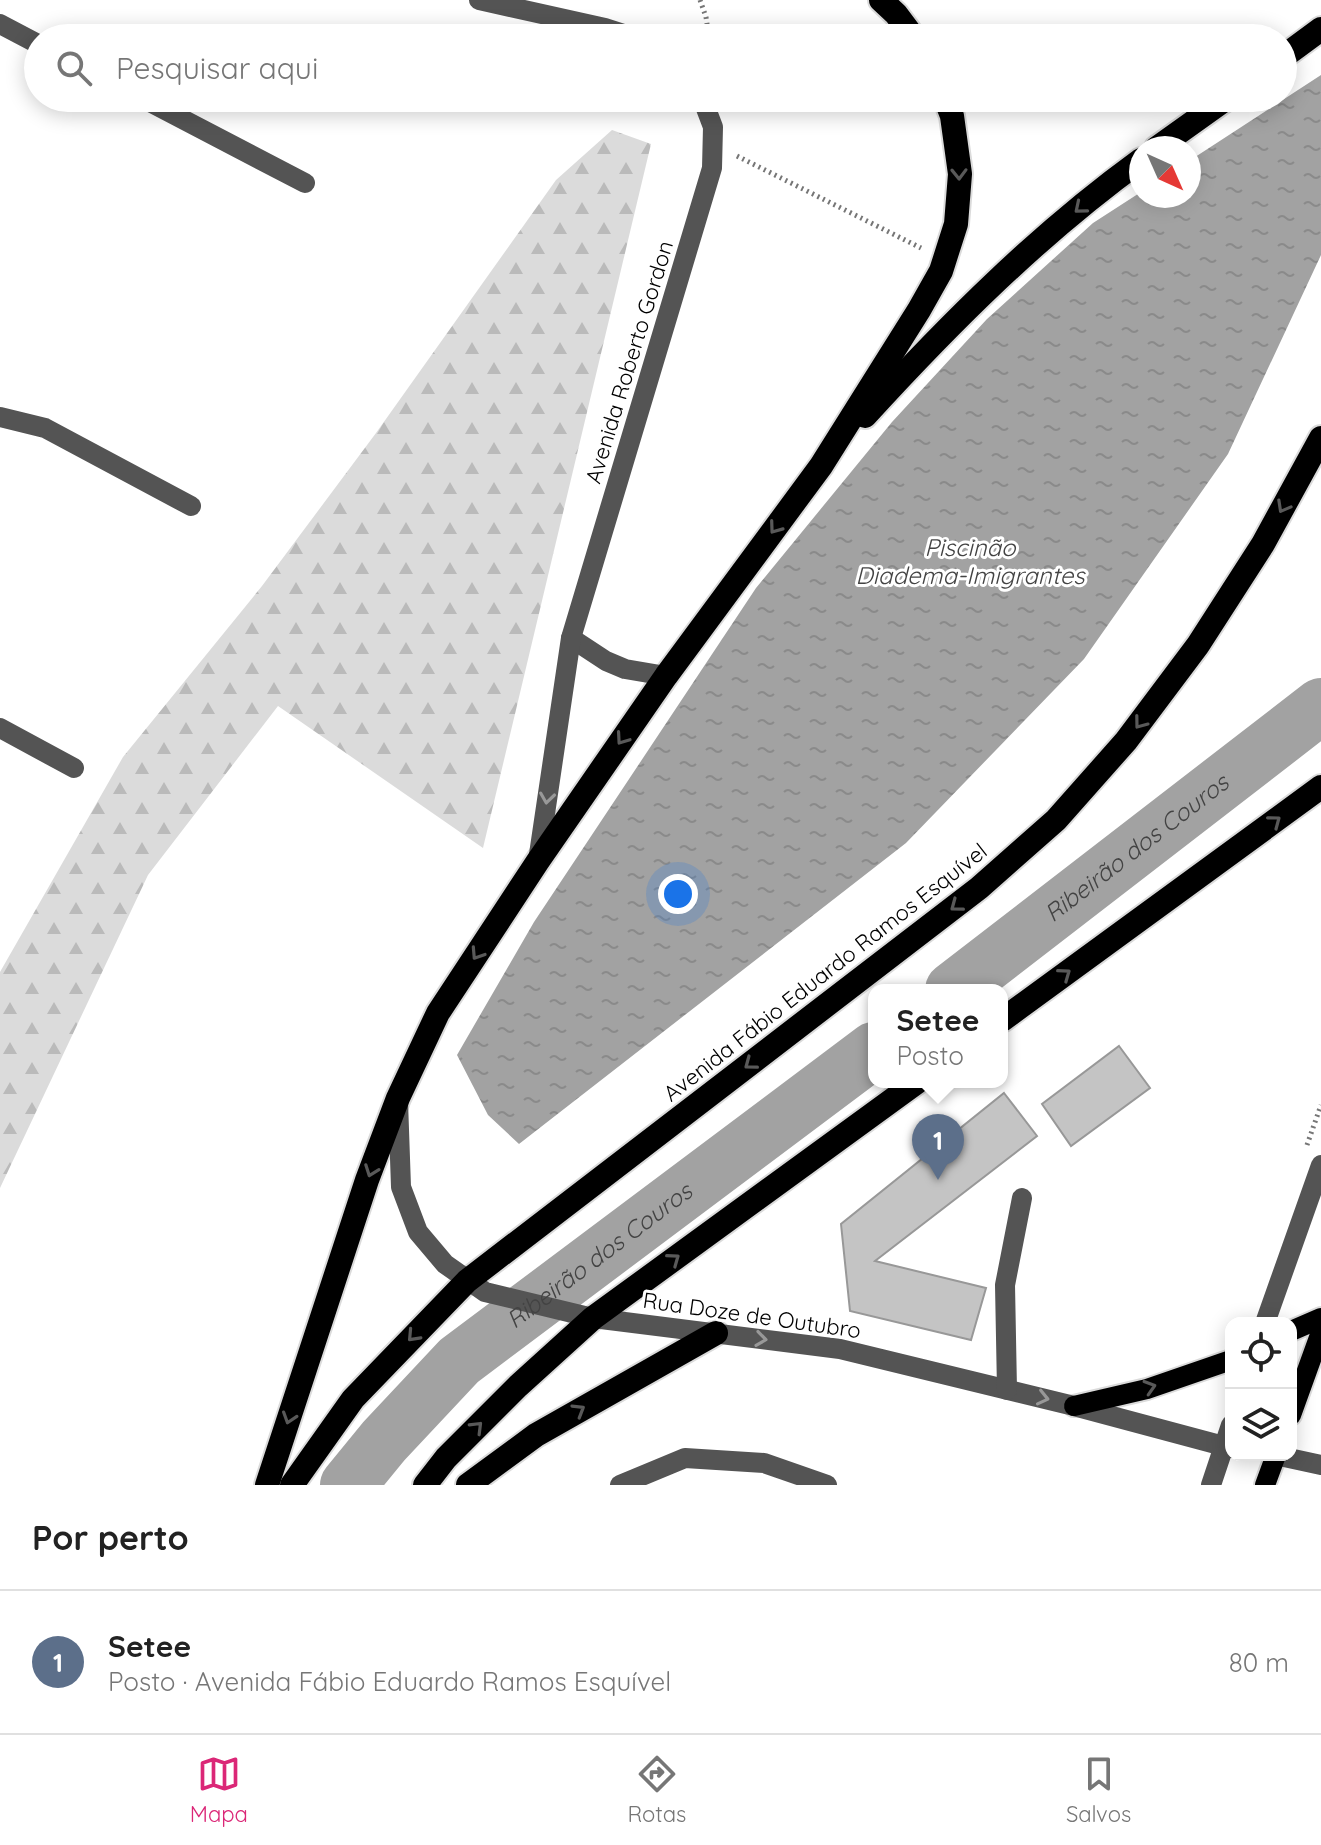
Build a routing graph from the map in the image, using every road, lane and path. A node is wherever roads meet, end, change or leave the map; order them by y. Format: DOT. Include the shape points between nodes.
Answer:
graph roads {
  1 [pos="479,0"];
  2 [pos="700,0"];
  3 [pos="881,0"];
  4 [pos="0,24"];
  5 [pos="587,24"];
  6 [pos="707,24"];
  7 [pos="904,24"];
  8 [pos="1321,29"];
  9 [pos="24,37"];
  10 [pos="1297,47"];
  11 [pos="169,112"];
  12 [pos="707,112"];
  13 [pos="950,112"];
  14 [pos="1207,112"];
  15 [pos="1174,136"];
  16 [pos="734,155"];
  17 [pos="1129,169"];
  18 [pos="305,183"];
  19 [pos="920,247"];
  20 [pos="0,417"];
  21 [pos="1321,438"];
  22 [pos="821,466"];
  23 [pos="191,506"];
  24 [pos="571,638"];
  25 [pos="666,676"];
  26 [pos="0,728"];
  27 [pos="74,768"];
  28 [pos="1321,787"];
  29 [pos="538,861"];
  30 [pos="1008,1016"];
  31 [pos="908,1088"];
  32 [pos="398,1098"];
  33 [pos="1321,1165"];
  34 [pos="1022,1198"];
  35 [pos="476,1286"];
  36 [pos="583,1315"];
  37 [pos="1267,1317"];
  38 [pos="1321,1318"];
  39 [pos="1297,1328"];
  40 [pos="1321,1332"];
  41 [pos="716,1333"];
  42 [pos="1225,1362"];
  43 [pos="1007,1390"];
  44 [pos="1297,1398"];
  45 [pos="1074,1406"];
  46 [pos="1225,1446"];
  47 [pos="1225,1452"];
  48 [pos="1297,1460"];
  49 [pos="1274,1461"];
  50 [pos="1321,1465"];
  51 [pos="267,1485"];
  52 [pos="292,1485"];
  53 [pos="425,1485"];
  54 [pos="468,1485"];
  55 [pos="620,1485"];
  56 [pos="827,1485"];
  57 [pos="1211,1485"];
  58 [pos="1265,1485"];
  1 -- 5 [label="street"];
  2 -- 6 [label="path"];
  3 -- 7 [label="highway"];
  4 -- 9 [label="street"];
  8 -- 10 [label="highway"];
  11 -- 18 [label="street"];
  12 -- 24 [label="street, Avenida Roberto Gordon" via="713,127 712,168"];
  13 -- 22 [label="highway, one-way" via="960,174 956,224 941,271"];
  14 -- 15 [label="highway"];
  16 -- 19 [label="path"];
  17 -- 22 [label="highway, one-way" via="981,294"];
  20 -- 23 [label="street" via="45,428"];
  21 -- 35 [label="highway, Avenida Fábio Eduardo Ramos Esquível, one-way" via="1263,544 1198,645 1126,741 1056,820 979,888"];
  22 -- 25 [label="highway, one-way"];
  24 -- 25 [label="street" via="625,669"];
  24 -- 29 [label="street, Avenida Roberto Gordon, one-way"];
  25 -- 29 [label="highway, one-way"];
  26 -- 27 [label="street"];
  30 -- 28 [label="highway, one-way"];
  29 -- 32 [label="highway, one-way" via="438,1013"];
  36 -- 31 [label="highway, one-way"];
  32 -- 35 [label="street, Rua Doze de Outubro" via="401,1187 418,1232 445,1264"];
  32 -- 51 [label="highway, one-way"];
  33 -- 37 [label="street"];
  34 -- 43 [label="street" via="1005,1285"];
  35 -- 36 [label="street, Rua Doze de Outubro"];
  35 -- 52 [label="highway, Avenida Fábio Eduardo Ramos Esquível, one-way" via="353,1399"];
  36 -- 41 [label="street, Rua Doze de Outubro"];
  53 -- 36 [label="highway, one-way"];
  38 -- 39 [label="main road"];
  40 -- 44 [label="main road"];
  41 -- 43 [label="street, Rua Doze de Outubro, one-way" via="840,1349"];
  54 -- 41 [label="highway, one-way" via="536,1435"];
  45 -- 42 [label="main road, one-way" via="1147,1389"];
  43 -- 45 [label="street, Rua Doze de Outubro, one-way"];
  45 -- 46 [label="street, Rua Doze de Outubro"];
  47 -- 57 [label="street"];
  48 -- 50 [label="street"];
  49 -- 58 [label="main road"];
  55 -- 56 [label="street" via="685,1458 764,1463"];
}
